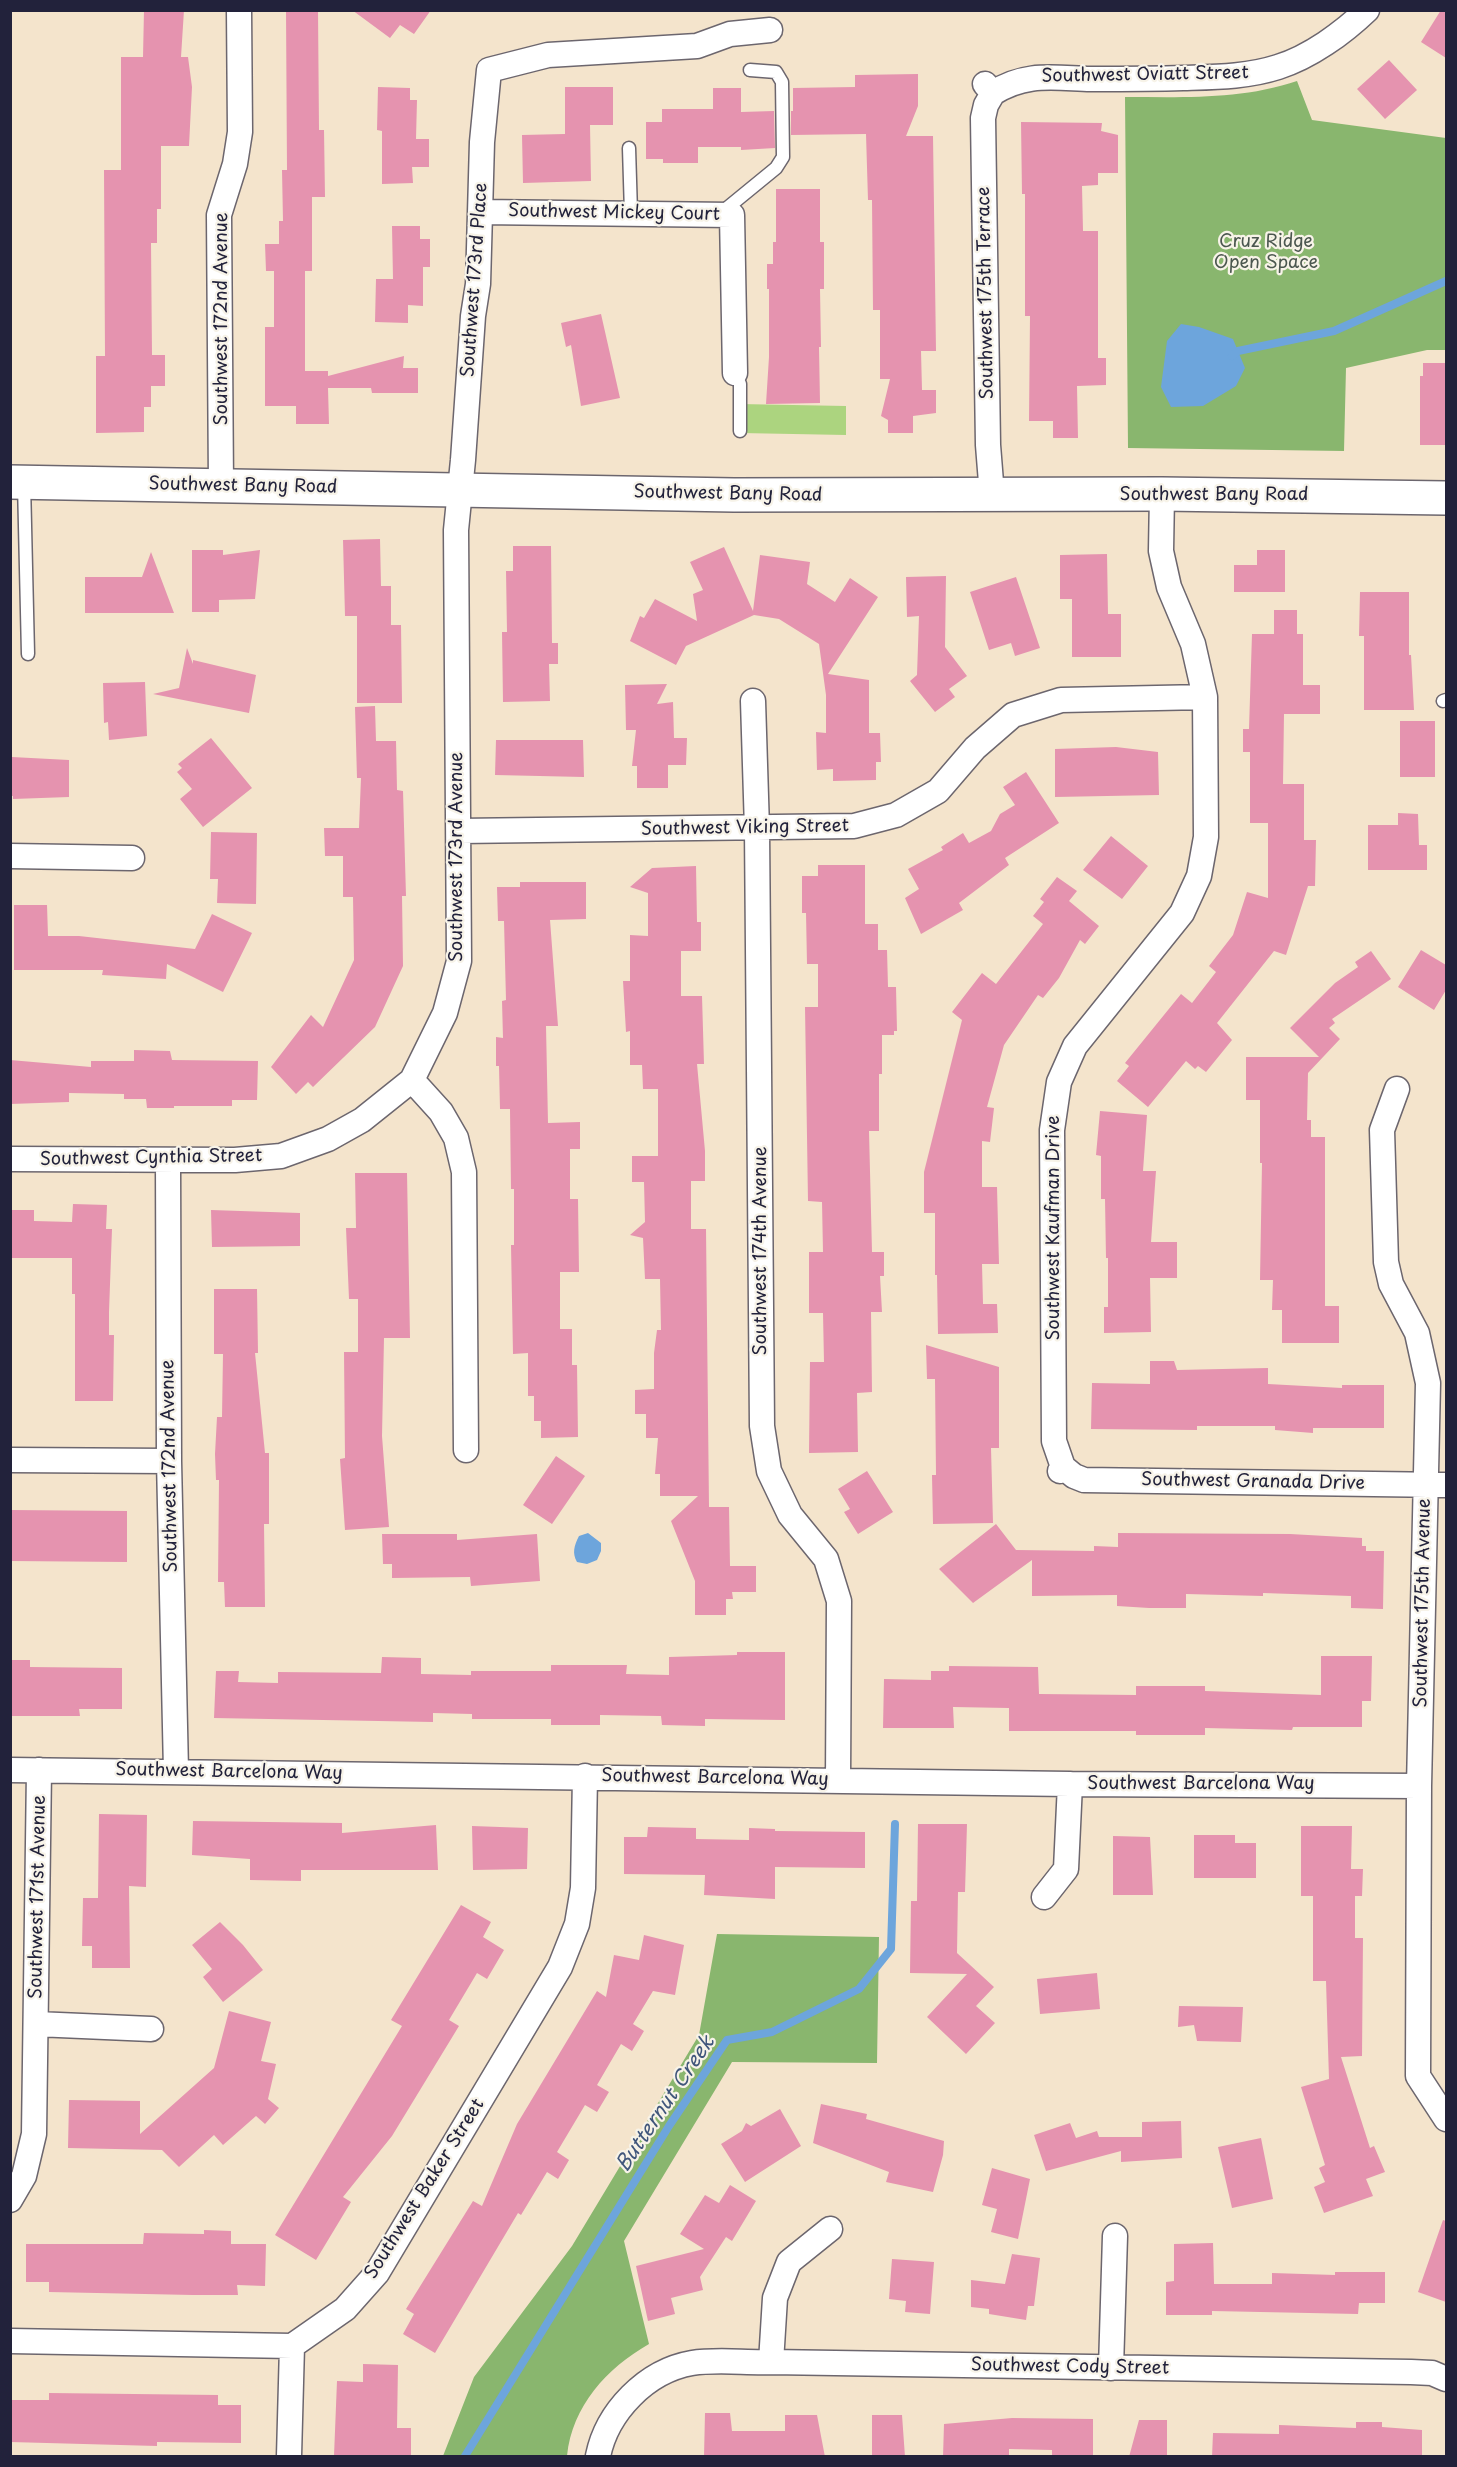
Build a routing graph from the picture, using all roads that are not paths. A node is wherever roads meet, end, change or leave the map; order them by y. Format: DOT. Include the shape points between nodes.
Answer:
graph roads {
  1 [pos="239,10"];
  2 [pos="1367,10"];
  3 [pos="770,30"];
  4 [pos="750,70"];
  5 [pos="989,88"];
  6 [pos="629,148"];
  7 [pos="481,212"];
  8 [pos="631,213"];
  9 [pos="720,214"];
  10 [pos="735,374"];
  11 [pos="740,431"];
  12 [pos="17,482"];
  13 [pos="221,486"];
  14 [pos="459,490"];
  15 [pos="1162,494"];
  16 [pos="992,495"];
  17 [pos="1446,498"];
  18 [pos="28,654"];
  19 [pos="1205,697"];
  20 [pos="753,701"];
  21 [pos="757,829"];
  22 [pos="459,831"];
  23 [pos="10,856"];
  24 [pos="132,858"];
  25 [pos="412,1080"];
  26 [pos="1397,1089"];
  27 [pos="10,1160"];
  28 [pos="168,1162"];
  29 [pos="466,1450"];
  30 [pos="10,1460"];
  31 [pos="169,1461"];
  32 [pos="1062,1469"];
  33 [pos="1436,1485"];
  34 [pos="10,1770"];
  35 [pos="39,1770"];
  36 [pos="176,1771"];
  37 [pos="585,1776"];
  38 [pos="838,1780"];
  39 [pos="1070,1784"];
  40 [pos="1419,1786"];
  41 [pos="1044,1897"];
  42 [pos="36,2024"];
  43 [pos="151,2029"];
  44 [pos="1446,2119"];
  45 [pos="10,2200"];
  46 [pos="830,2229"];
  47 [pos="1115,2236"];
  48 [pos="10,2341"];
  49 [pos="292,2346"];
  50 [pos="771,2362"];
  51 [pos="1111,2368"];
  52 [pos="1446,2379"];
  53 [pos="288,2457"];
  54 [pos="598,2457"];
  1 -- 13 [label="street, Southwest 172nd Avenue" via="240,132 235,164 219,215"];
  2 -- 5 [label="street, Southwest Oviatt Street" via="1335,37 1309,52 1280,67 1254,74 1131,80 1025,78"];
  3 -- 7 [label="street, Southwest 173rd Place" via="730,34 697,46 548,55 489,70"];
  4 -- 9 [label="lane" via="776,72 782,82 783,157 776,168"];
  5 -- 16 [label="street, Southwest 175th Terrace" via="983,118"];
  6 -- 8 [label="lane"];
  7 -- 8 [label="street, Southwest Mickey Court"];
  7 -- 14 [label="street, Southwest 173rd Place"];
  8 -- 9 [label="street, Southwest Mickey Court"];
  9 -- 10 [label="street, Southwest Mickey Court" via="732,214"];
  10 -- 11 [label="lane" via="740,384"];
  12 -- 13 [label="street, Southwest Bany Road"];
  12 -- 18 [label="lane"];
  13 -- 14 [label="street, Southwest Bany Road"];
  14 -- 16 [label="street, Southwest Bany Road"];
  14 -- 22 [label="street, Southwest 173rd Avenue" via="456,530"];
  15 -- 16 [label="street, Southwest Bany Road"];
  15 -- 17 [label="street, Southwest Bany Road"];
  15 -- 19 [label="street, Southwest Kaufman Drive" via="1161,551 1169,587 1193,644"];
  19 -- 21 [label="street, Southwest Viking Street" via="1061,700 1013,715 975,748 938,791 896,815 854,826"];
  19 -- 32 [label="street, Southwest Kaufman Drive" via="1206,837 1199,876 1182,914 1076,1046 1059,1082 1052,1130 1054,1441"];
  20 -- 21 [label="street, Southwest 174th Avenue"];
  21 -- 22 [label="street, Southwest Viking Street"];
  21 -- 38 [label="street, Southwest 174th Avenue" via="762,1426 769,1471 790,1515 826,1559 839,1601"];
  22 -- 25 [label="street, Southwest 173rd Avenue" via="459,961 445,1013"];
  23 -- 24 [label="street"];
  25 -- 28 [label="street, Southwest Cynthia Street" via="362,1120 328,1139 281,1156"];
  25 -- 29 [label="street" via="441,1112 456,1138 464,1172"];
  26 -- 33 [label="street, Southwest 175th Avenue" via="1382,1130 1386,1262 1391,1284 1417,1333 1428,1383"];
  27 -- 28 [label="street, Southwest Cynthia Street"];
  28 -- 31 [label="street, Southwest 172nd Avenue"];
  30 -- 31 [label="street"];
  31 -- 36 [label="street, Southwest 172nd Avenue"];
  32 -- 33 [label="street, Southwest Granada Drive" via="1084,1480"];
  33 -- 40 [label="street, Southwest 175th Avenue"];
  34 -- 35 [label="street, Southwest Barcelona Way"];
  35 -- 36 [label="street, Southwest Barcelona Way"];
  35 -- 42 [label="street, Southwest 171st Avenue"];
  36 -- 37 [label="street, Southwest Barcelona Way"];
  37 -- 38 [label="street, Southwest Barcelona Way"];
  37 -- 49 [label="street, Southwest Baker Street" via="583,1888 578,1924 560,1967 377,2272 345,2310"];
  38 -- 39 [label="street, Southwest Barcelona Way"];
  39 -- 40 [label="street, Southwest Barcelona Way"];
  39 -- 41 [label="street" via="1066,1869"];
  40 -- 44 [label="street, Southwest 175th Avenue" via="1418,2076"];
  42 -- 43 [label="street, Southwest 171st Avenue"];
  42 -- 45 [label="street, Southwest 171st Avenue" via="34,2134 24,2176"];
  46 -- 50 [label="street" via="789,2262 775,2298"];
  47 -- 51 [label="street"];
  48 -- 49 [label="street"];
  49 -- 53 [label="street"];
  50 -- 51 [label="street, Southwest Cody Street"];
  50 -- 54 [label="street, Southwest Cody Street" via="693,2363 664,2371 622,2404 602,2439"];
  51 -- 52 [label="street, Southwest Cody Street" via="1411,2372 1432,2373"];
}
